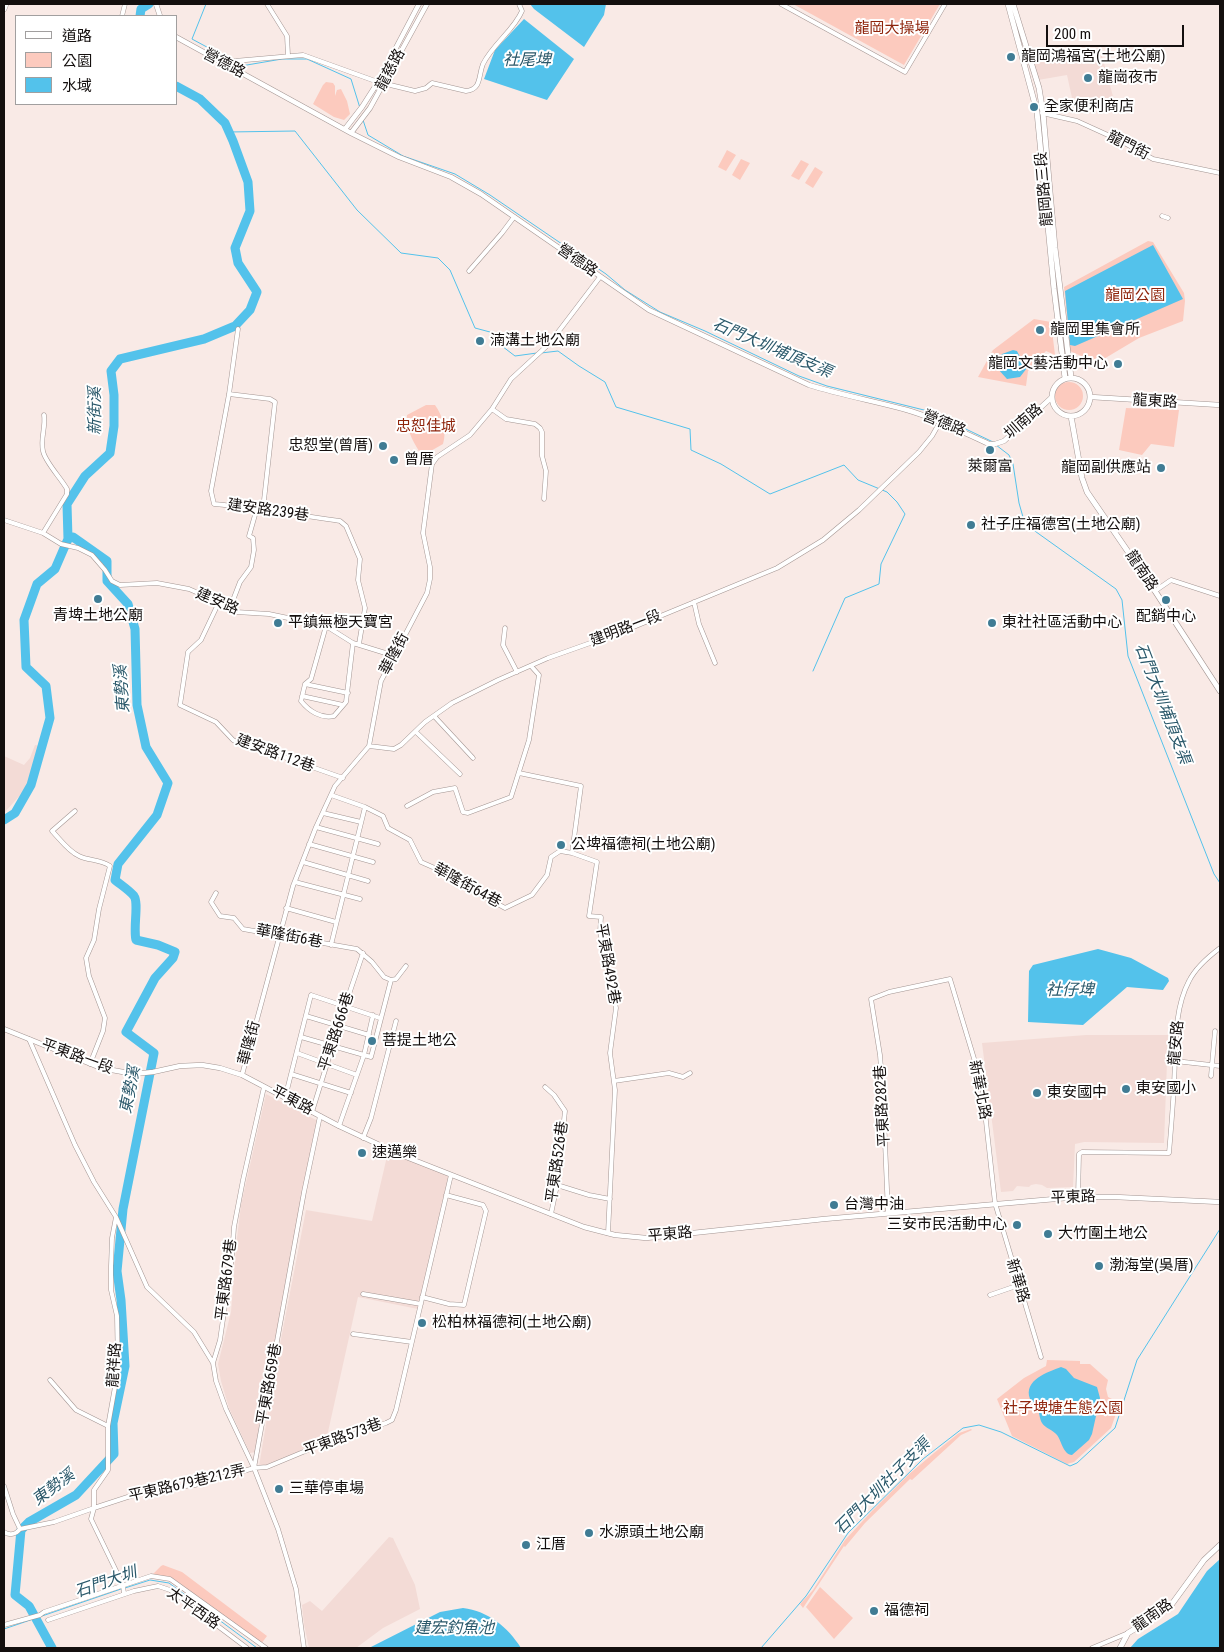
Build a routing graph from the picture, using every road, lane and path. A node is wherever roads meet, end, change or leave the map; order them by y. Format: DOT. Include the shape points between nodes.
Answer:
graph roads {
  1 [pos="6,4"];
  2 [pos="156,4"];
  3 [pos="266,4"];
  4 [pos="419,4"];
  5 [pos="428,4"];
  6 [pos="519,4"];
  7 [pos="781,4"];
  8 [pos="946,4"];
  9 [pos="1008,4"];
  10 [pos="1014,4"];
  11 [pos="4,9"];
  12 [pos="159,15"];
  13 [pos="178,38"];
  14 [pos="288,55"];
  15 [pos="221,62"];
  16 [pos="378,82"];
  17 [pos="385,83"];
  18 [pos="1040,112"];
  19 [pos="345,129"];
  20 [pos="351,133"];
  21 [pos="1220,173"];
  22 [pos="1162,216"];
  23 [pos="514,217"];
  24 [pos="1168,218"];
  25 [pos="469,271"];
  26 [pos="600,276"];
  27 [pos="238,329"];
  28 [pos="1068,378"];
  29 [pos="229,394"];
  30 [pos="1091,397"];
  31 [pos="1051,398"];
  32 [pos="1220,405"];
  33 [pos="492,409"];
  34 [pos="44,415"];
  35 [pos="1072,416"];
  36 [pos="940,422"];
  37 [pos="995,444"];
  38 [pos="544,498"];
  39 [pos="257,508"];
  40 [pos="263,509"];
  41 [pos="4,520"];
  42 [pos="43,533"];
  43 [pos="1155,591"];
  44 [pos="1220,596"];
  45 [pos="219,602"];
  46 [pos="694,602"];
  47 [pos="230,608"];
  48 [pos="326,626"];
  49 [pos="504,628"];
  50 [pos="353,642"];
  51 [pos="359,644"];
  52 [pos="395,656"];
  53 [pos="715,663"];
  54 [pos="531,666"];
  55 [pos="517,672"];
  56 [pos="305,684"];
  57 [pos="1220,691"];
  58 [pos="348,692"];
  59 [pos="302,696"];
  60 [pos="344,705"];
  61 [pos="434,716"];
  62 [pos="416,732"];
  63 [pos="369,746"];
  64 [pos="473,758"];
  65 [pos="519,773"];
  66 [pos="460,774"];
  67 [pos="343,778"];
  68 [pos="331,795"];
  69 [pos="407,806"];
  70 [pos="365,807"];
  71 [pos="75,811"];
  72 [pos="323,812"];
  73 [pos="361,822"];
  74 [pos="316,827"];
  75 [pos="356,838"];
  76 [pos="310,844"];
  77 [pos="378,844"];
  78 [pos="572,854"];
  79 [pos="353,857"];
  80 [pos="303,862"];
  81 [pos="373,862"];
  82 [pos="348,875"];
  83 [pos="368,881"];
  84 [pos="295,882"];
  85 [pos="216,893"];
  86 [pos="344,894"];
  87 [pos="360,899"];
  88 [pos="286,908"];
  89 [pos="336,922"];
  90 [pos="279,934"];
  91 [pos="331,945"];
  92 [pos="1220,948"];
  93 [pos="363,953"];
  94 [pos="406,966"];
  95 [pos="391,980"];
  96 [pos="871,998"];
  97 [pos="345,1006"];
  98 [pos="373,1015"];
  99 [pos="306,1016"];
  100 [pos="380,1018"];
  101 [pos="396,1021"];
  102 [pos="338,1026"];
  103 [pos="4,1029"];
  104 [pos="1215,1031"];
  105 [pos="369,1035"];
  106 [pos="301,1037"];
  107 [pos="29,1039"];
  108 [pos="332,1046"];
  109 [pos="297,1053"];
  110 [pos="364,1055"];
  111 [pos="1175,1061"];
  112 [pos="90,1064"];
  113 [pos="326,1064"];
  114 [pos="1211,1065"];
  115 [pos="1220,1066"];
  116 [pos="153,1072"];
  117 [pos="690,1073"];
  118 [pos="292,1074"];
  119 [pos="242,1075"];
  120 [pos="357,1075"];
  121 [pos="1211,1076"];
  122 [pos="614,1080"];
  123 [pos="321,1083"];
  124 [pos="264,1087"];
  125 [pos="545,1087"];
  126 [pos="351,1092"];
  127 [pos="285,1098"];
  128 [pos="312,1112"];
  129 [pos="320,1116"];
  130 [pos="339,1126"];
  131 [pos="363,1138"];
  132 [pos="451,1175"];
  133 [pos="557,1185"];
  134 [pos="446,1195"];
  135 [pos="1078,1197"];
  136 [pos="610,1199"];
  137 [pos="1220,1202"];
  138 [pos="995,1203"];
  139 [pos="888,1213"];
  140 [pos="551,1214"];
  141 [pos="116,1217"];
  142 [pos="608,1233"];
  143 [pos="1019,1285"];
  144 [pos="363,1294"];
  145 [pos="990,1295"];
  146 [pos="422,1297"];
  147 [pos="421,1304"];
  148 [pos="354,1334"];
  149 [pos="412,1342"];
  150 [pos="1041,1358"];
  151 [pos="213,1363"];
  152 [pos="50,1380"];
  153 [pos="108,1426"];
  154 [pos="254,1468"];
  155 [pos="4,1486"];
  156 [pos="94,1508"];
  157 [pos="22,1528"];
  158 [pos="4,1532"];
  159 [pos="1220,1545"];
  160 [pos="123,1585"];
  161 [pos="124,1594"];
  162 [pos="48,1620"];
  163 [pos="4,1624"];
  164 [pos="1128,1633"];
  165 [pos="247,1648"];
  166 [pos="266,1648"];
  167 [pos="304,1648"];
  168 [pos="1092,1648"];
  169 [pos="1120,1648"];
  1 -- 11 [label="main road"];
  2 -- 12 [label="street"];
  3 -- 14 [label="street" via="287,36"];
  4 -- 16 [label="street, 龍慈路"];
  5 -- 17 [label="street, 龍慈路"];
  6 -- 17 [label="street" via="520,16 496,43 483,65 477,87 472,90 432,83 416,91"];
  7 -- 8 [label="street" via="905,72"];
  9 -- 18 [label="main road, 龍岡路三段"];
  10 -- 18 [label="main road, 龍岡路三段" via="1038,88"];
  13 -- 15 [label="street, 營德路"];
  14 -- 15 [label="street"];
  14 -- 16 [label="street" via="303,55"];
  15 -- 19 [label="street, 營德路"];
  16 -- 17 [label="street"];
  16 -- 19 [label="street, 龍慈路"];
  17 -- 20 [label="street, 龍慈路"];
  18 -- 21 [label="street, 龍門街" via="1076,121 1153,159"];
  18 -- 28 [label="main road, 龍岡路三段"];
  19 -- 20 [label="street, 營德路"];
  20 -- 23 [label="street, 營德路" via="399,157 452,177"];
  22 -- 24 [label="street"];
  23 -- 25 [label="street"];
  23 -- 26 [label="street, 營德路"];
  26 -- 33 [label="street, 華隆街" via="549,344 511,379"];
  26 -- 36 [label="street, 營德路" via="649,310 788,376 835,393 907,410"];
  27 -- 29 [label="street, 建安路239巷"];
  28 -- 30 [label="main road" via="1083,381"];
  28 -- 31 [label="main road" via="1058,382"];
  29 -- 39 [label="street, 建安路239巷" via="212,500 214,504"];
  29 -- 40 [label="street" via="275,402"];
  30 -- 32 [label="street, 龍東路"];
  30 -- 35 [label="main road" via="1083,412"];
  31 -- 35 [label="main road" via="1061,414"];
  31 -- 37 [label="street, 圳南路" via="1004,441"];
  33 -- 38 [label="street" via="506,419 535,424 540,428 546,471"];
  33 -- 52 [label="street, 華隆街" via="470,435 437,457 432,464 423,533 430,579"];
  34 -- 42 [label="street" via="43,452 67,494"];
  35 -- 43 [label="main road, 龍南路" via="1087,492"];
  36 -- 37 [label="street, 營德路"];
  36 -- 46 [label="street, 建明路一段" via="919,452 823,540 776,568"];
  39 -- 40 [label="street, 建安路239巷"];
  39 -- 47 [label="street" via="249,536 253,538 254,550 251,568 240,582"];
  40 -- 51 [label="street, 建安路239巷" via="340,521 346,526 360,559 358,580 364,608"];
  41 -- 42 [label="street"];
  42 -- 45 [label="street, 建安路" via="92,556 112,581 120,585 157,583 188,589"];
  43 -- 44 [label="street" via="1171,580"];
  43 -- 57 [label="main road, 龍南路"];
  45 -- 47 [label="street, 建安路"];
  45 -- 67 [label="street, 建安路112巷" via="201,640 188,652 180,705 216,722 232,740"];
  46 -- 53 [label="street"];
  46 -- 54 [label="street, 建明路一段"];
  47 -- 48 [label="street, 建安路" via="242,614 269,614"];
  48 -- 50 [label="street, 建安路"];
  48 -- 56 [label="street" via="311,679"];
  49 -- 55 [label="street" via="503,645"];
  50 -- 51 [label="street, 建安路"];
  50 -- 58 [label="street"];
  51 -- 52 [label="street, 建安路"];
  52 -- 63 [label="street, 華隆街" via="381,682"];
  54 -- 55 [label="street, 建明路一段"];
  54 -- 65 [label="street" via="539,675 530,740"];
  55 -- 61 [label="street, 建明路一段" via="452,702"];
  56 -- 58 [label="street"];
  56 -- 59 [label="street"];
  58 -- 60 [label="street"];
  59 -- 60 [label="street"];
  59 -- 60 [label="street" via="301,702 308,709 330,717"];
  61 -- 62 [label="street, 建明路一段"];
  61 -- 64 [label="street"];
  62 -- 63 [label="street, 建明路一段" via="394,749"];
  62 -- 66 [label="street"];
  63 -- 67 [label="street, 華隆街"];
  65 -- 69 [label="street" via="512,797 468,813 464,812 455,788 433,792"];
  65 -- 78 [label="street" via="581,786"];
  67 -- 68 [label="street, 華隆街"];
  68 -- 70 [label="street, 華隆街64巷"];
  68 -- 72 [label="street, 華隆街"];
  70 -- 73 [label="street"];
  70 -- 78 [label="street, 華隆街64巷" via="383,816 388,828 410,840 421,862 453,876 505,908 532,895 547,874 551,857 560,851"];
  71 -- 112 [label="street" via="52,831 80,857 110,866 94,940 86,958 89,976 105,1018"];
  72 -- 73 [label="street"];
  72 -- 74 [label="street, 華隆街"];
  73 -- 75 [label="street"];
  74 -- 75 [label="street"];
  74 -- 76 [label="street, 華隆街"];
  75 -- 77 [label="street"];
  75 -- 79 [label="street"];
  76 -- 79 [label="street"];
  76 -- 80 [label="street, 華隆街"];
  78 -- 122 [label="street, 平東路492巷" via="597,862 589,916 601,917 600,932 616,1008 610,1054"];
  79 -- 81 [label="street"];
  79 -- 82 [label="street"];
  80 -- 82 [label="street"];
  80 -- 84 [label="street, 華隆街"];
  82 -- 83 [label="street"];
  82 -- 86 [label="street"];
  84 -- 86 [label="street"];
  84 -- 88 [label="street, 華隆街"];
  85 -- 90 [label="street, 華隆街6巷" via="211,902 220,916 234,918 243,929"];
  86 -- 87 [label="street"];
  86 -- 89 [label="street"];
  88 -- 89 [label="street"];
  88 -- 90 [label="street, 華隆街"];
  89 -- 91 [label="street"];
  90 -- 91 [label="street, 華隆街6巷"];
  90 -- 119 [label="street, 華隆街"];
  91 -- 93 [label="street, 華隆街6巷"];
  92 -- 111 [label="street, 龍安路" via="1200,964 1186,987 1177,1028"];
  93 -- 95 [label="street"];
  93 -- 97 [label="street, 平東路666巷"];
  94 -- 95 [label="street" via="396,979"];
  95 -- 100 [label="street"];
  96 -- 138 [label="street, 新華北路" via="950,979 982,1086"];
  96 -- 139 [label="street, 平東路282巷" via="880,1055"];
  97 -- 98 [label="street"];
  97 -- 99 [label="street" via="311,995"];
  97 -- 102 [label="street, 平東路666巷"];
  98 -- 100 [label="street"];
  98 -- 105 [label="street"];
  99 -- 102 [label="street"];
  99 -- 106 [label="street"];
  100 -- 110 [label="street" via="371,1057"];
  101 -- 131 [label="street"];
  102 -- 105 [label="street"];
  102 -- 108 [label="street, 平東路666巷"];
  103 -- 107 [label="street, 平東路一段"];
  104 -- 114 [label="street"];
  105 -- 110 [label="street"];
  106 -- 108 [label="street"];
  106 -- 109 [label="street"];
  107 -- 112 [label="street, 平東路一段"];
  107 -- 141 [label="street" via="90,1175"];
  108 -- 110 [label="street"];
  108 -- 113 [label="street, 平東路666巷"];
  109 -- 113 [label="street"];
  109 -- 118 [label="street"];
  110 -- 120 [label="street"];
  111 -- 114 [label="street"];
  111 -- 135 [label="street, 龍安路" via="1169,1153 1082,1152 1078,1154"];
  112 -- 116 [label="street, 平東路一段" via="134,1074"];
  113 -- 120 [label="street"];
  113 -- 123 [label="street, 平東路666巷"];
  114 -- 115 [label="street"];
  114 -- 121 [label="street"];
  116 -- 119 [label="street, 平東路" via="202,1065"];
  117 -- 122 [label="street" via="683,1077 669,1073"];
  118 -- 123 [label="street"];
  118 -- 127 [label="street"];
  119 -- 124 [label="street, 平東路"];
  120 -- 126 [label="street"];
  122 -- 136 [label="street, 平東路492巷"];
  123 -- 126 [label="street"];
  123 -- 128 [label="street, 平東路666巷"];
  124 -- 127 [label="street, 平東路"];
  124 -- 151 [label="street, 平東路679巷" via="241,1189 220,1340"];
  125 -- 133 [label="street, 平東路526巷" via="565,1111"];
  126 -- 130 [label="street"];
  127 -- 128 [label="street, 平東路"];
  128 -- 129 [label="street, 平東路"];
  129 -- 130 [label="street, 平東路"];
  129 -- 154 [label="street, 平東路659巷"];
  130 -- 131 [label="street, 平東路"];
  131 -- 132 [label="street, 平東路"];
  132 -- 134 [label="street, 平東路573巷"];
  132 -- 140 [label="street, 平東路"];
  133 -- 136 [label="street"];
  133 -- 140 [label="street, 平東路526巷"];
  134 -- 146 [label="street, 平東路573巷"];
  134 -- 146 [label="street" via="483,1205 486,1211 464,1305"];
  135 -- 137 [label="street, 平東路"];
  135 -- 138 [label="street, 平東路"];
  136 -- 142 [label="street, 平東路492巷"];
  138 -- 139 [label="street, 平東路"];
  138 -- 143 [label="street, 新華路"];
  139 -- 142 [label="street, 平東路" via="646,1238"];
  140 -- 142 [label="street, 平東路"];
  141 -- 151 [label="street" via="147,1287 194,1332"];
  141 -- 153 [label="street, 龍祥路" via="112,1238 111,1290 117,1316 118,1370"];
  143 -- 145 [label="street"];
  143 -- 150 [label="street, 新華路"];
  144 -- 147 [label="street"];
  146 -- 147 [label="street, 平東路573巷"];
  147 -- 149 [label="street, 平東路573巷"];
  148 -- 149 [label="street"];
  149 -- 154 [label="street, 平東路573巷" via="392,1420 267,1467"];
  151 -- 154 [label="street, 平東路679巷" via="226,1409"];
  152 -- 153 [label="street" via="76,1410"];
  153 -- 156 [label="street, 龍祥路" via="108,1470 94,1490"];
  154 -- 156 [label="street, 平東路679巷212弄" via="195,1485 149,1490"];
  154 -- 167 [label="street" via="278,1530 296,1590"];
  155 -- 157 [label="street" via="13,1514"];
  156 -- 157 [label="street, 平東路679巷212弄" via="54,1522"];
  156 -- 160 [label="street" via="92,1519"];
  157 -- 158 [label="street, 平東路679巷212弄" via="17,1533"];
  159 -- 164 [label="main road, 龍南路" via="1204,1560 1169,1608"];
  160 -- 161 [label="street"];
  160 -- 163 [label="street" via="40,1615"];
  160 -- 166 [label="street" via="150,1576 170,1578"];
  161 -- 162 [label="street, 太平西路"];
  161 -- 165 [label="street, 太平西路" via="158,1586 170,1590"];
  164 -- 168 [label="street, 龍南路"];
  164 -- 169 [label="main road"];
}
